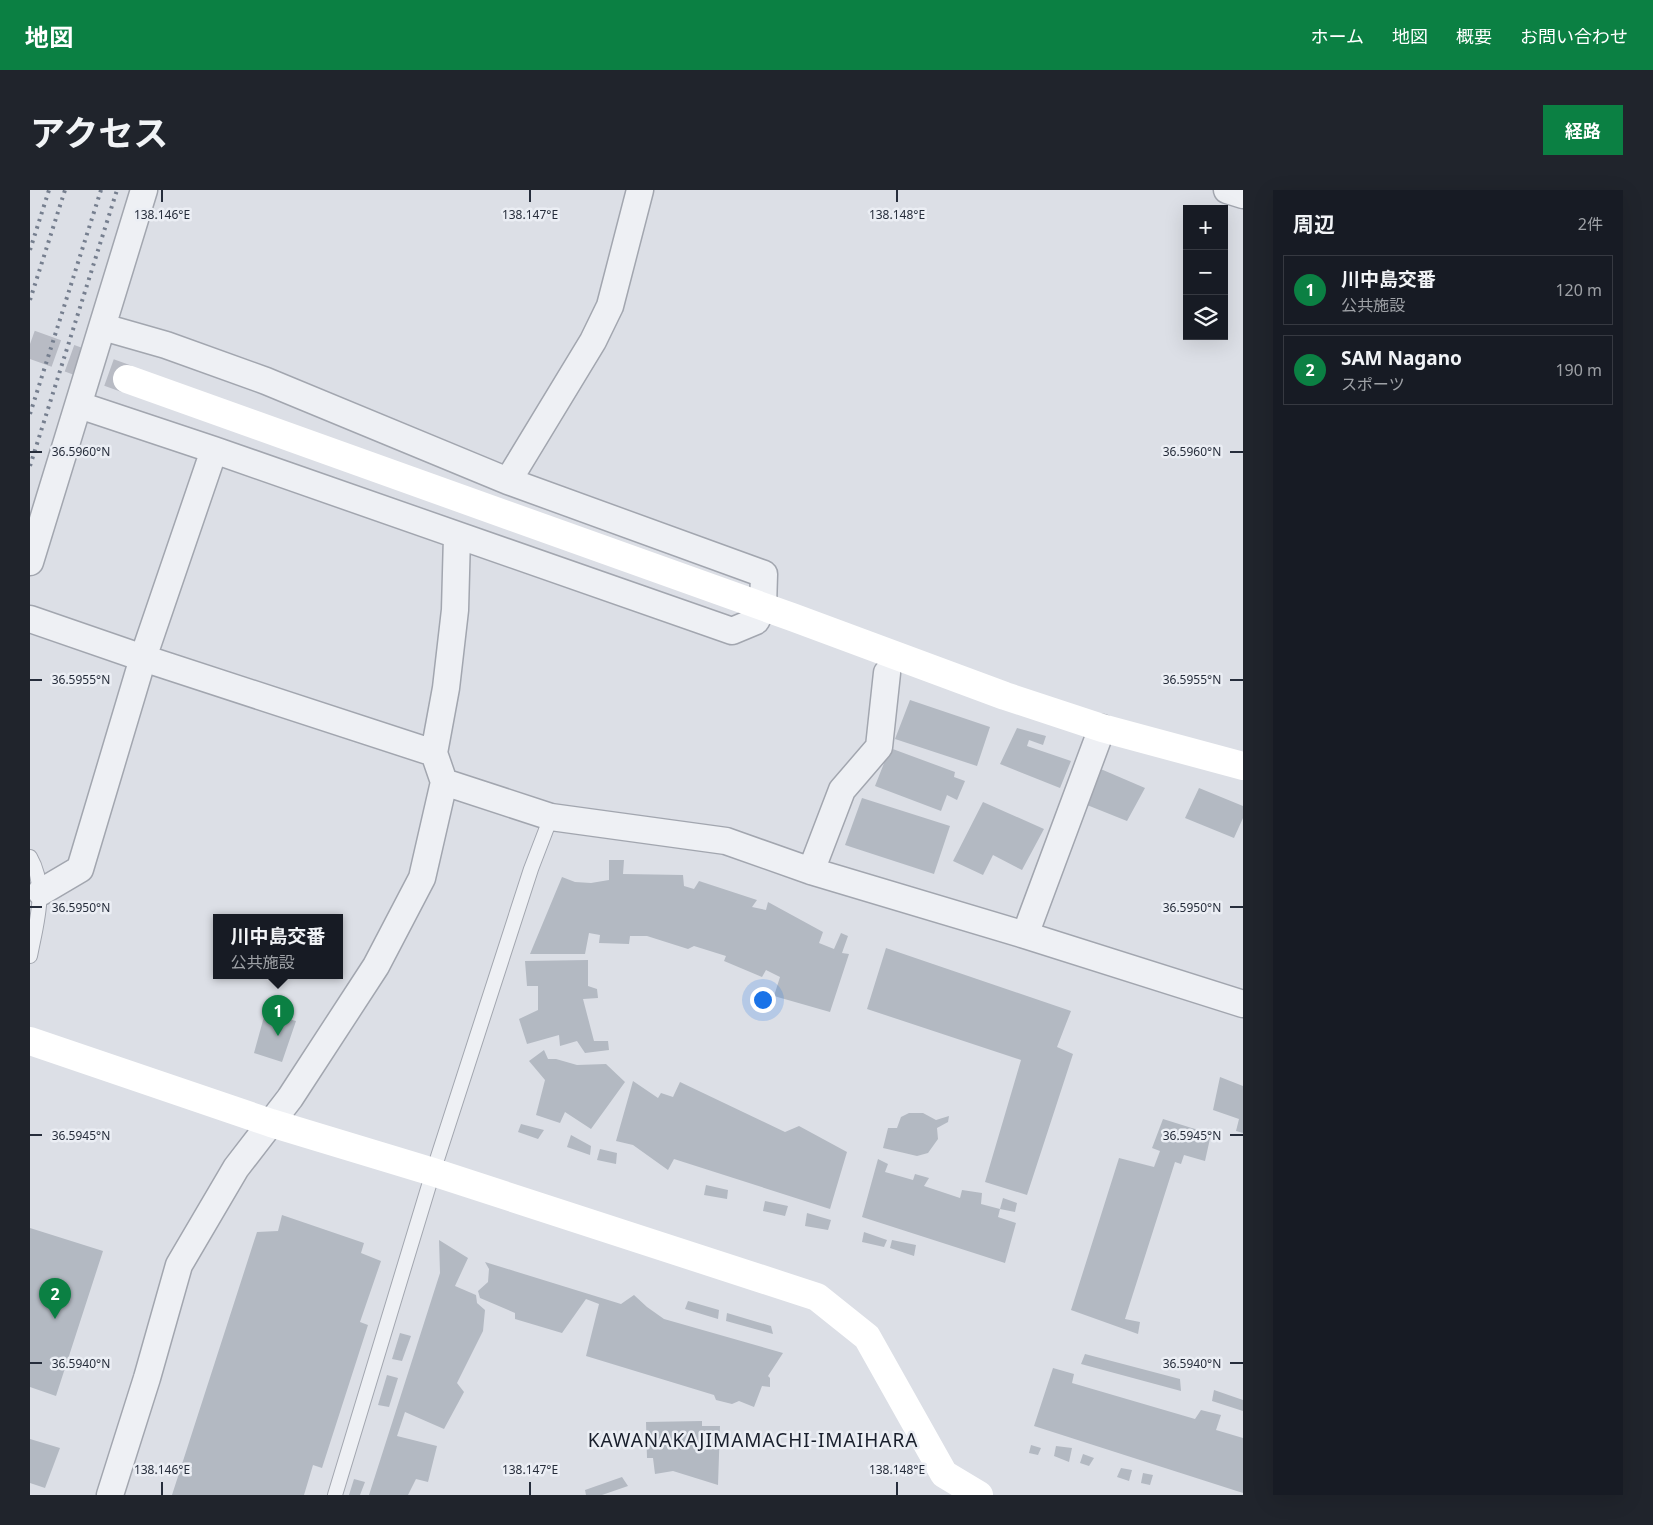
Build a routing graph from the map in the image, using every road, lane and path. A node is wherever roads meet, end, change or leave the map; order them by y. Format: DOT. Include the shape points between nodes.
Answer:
graph roads {
  1 [pos="144,190"];
  2 [pos="640,190"];
  3 [pos="1227,190"];
  4 [pos="1243,195"];
  5 [pos="103,327"];
  6 [pos="127,379"];
  7 [pos="79,405"];
  8 [pos="214,450"];
  9 [pos="508,481"];
  10 [pos="457,536"];
  11 [pos="30,562"];
  12 [pos="763,607"];
  13 [pos="30,619"];
  14 [pos="143,658"];
  15 [pos="886,673"];
  16 [pos="1102,728"];
  17 [pos="434,753"];
  18 [pos="1243,766"];
  19 [pos="444,782"];
  20 [pos="551,817"];
  21 [pos="30,857"];
  22 [pos="811,871"];
  23 [pos="41,892"];
  24 [pos="1025,935"];
  25 [pos="30,956"];
  26 [pos="1243,1004"];
  27 [pos="30,1041"];
  28 [pos="271,1122"];
  29 [pos="433,1172"];
  30 [pos="110,1495"];
  31 [pos="335,1495"];
  32 [pos="979,1495"];
  1 -- 5 [label="street"];
  2 -- 9 [label="street" via="610,306"];
  3 -- 4 [label="street"];
  5 -- 7 [label="street"];
  5 -- 9 [label="street" via="166,345 266,381"];
  6 -- 12 [label="street"];
  7 -- 8 [label="street"];
  7 -- 11 [label="street"];
  8 -- 10 [label="street"];
  8 -- 14 [label="street"];
  9 -- 12 [label="street" via="764,574"];
  10 -- 12 [label="street" via="732,631 756,621"];
  10 -- 17 [label="street" via="455,610"];
  12 -- 16 [label="street"];
  13 -- 14 [label="street"];
  14 -- 17 [label="street"];
  14 -- 23 [label="street" via="80,869"];
  15 -- 22 [label="street" via="879,747 842,790"];
  16 -- 18 [label="street"];
  16 -- 24 [label="street"];
  17 -- 19 [label="street"];
  19 -- 20 [label="street"];
  19 -- 28 [label="street" via="422,878 371,973"];
  20 -- 22 [label="street" via="726,841"];
  20 -- 29 [label="lane" via="531,869"];
  21 -- 23 [label="lane" via="37,869"];
  22 -- 24 [label="street"];
  23 -- 25 [label="lane"];
  24 -- 26 [label="street"];
  27 -- 28 [label="street"];
  28 -- 29 [label="street"];
  28 -- 30 [label="street" via="236,1168 179,1265"];
  29 -- 31 [label="lane"];
  29 -- 32 [label="street" via="818,1297 867,1337 944,1474"];
}
